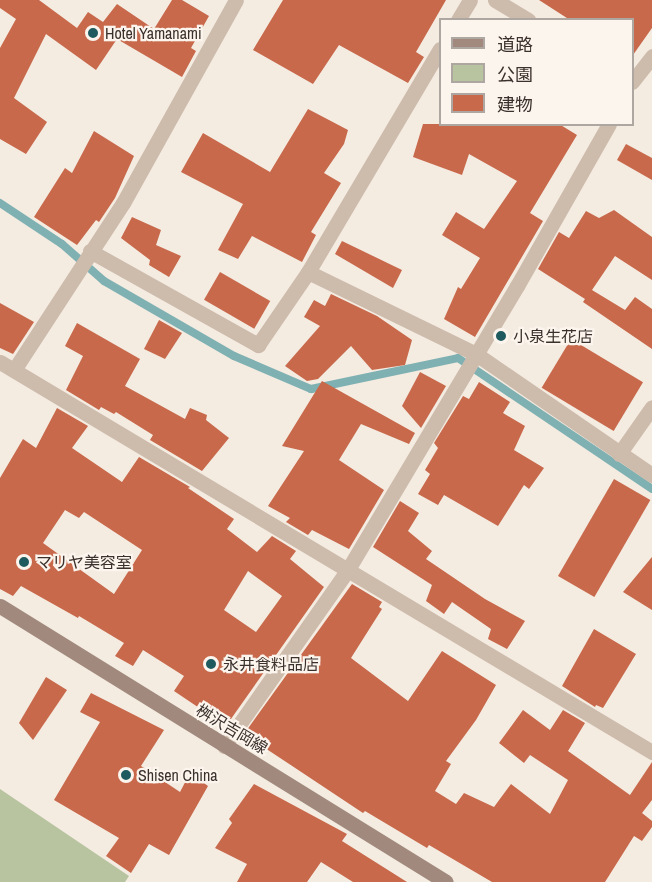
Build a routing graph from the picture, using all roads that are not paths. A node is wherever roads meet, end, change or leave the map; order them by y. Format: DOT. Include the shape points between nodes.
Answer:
graph roads {
  1 [pos="236,0"];
  2 [pos="470,0"];
  3 [pos="495,0"];
  4 [pos="459,18"];
  5 [pos="525,18"];
  6 [pos="439,52"];
  7 [pos="652,56"];
  8 [pos="634,80"];
  9 [pos="608,126"];
  10 [pos="89,252"];
  11 [pos="308,272"];
  12 [pos="475,355"];
  13 [pos="0,362"];
  14 [pos="14,370"];
  15 [pos="652,407"];
  16 [pos="619,454"];
  17 [pos="652,475"];
  18 [pos="347,571"];
  19 [pos="0,606"];
  20 [pos="224,746"];
  21 [pos="652,752"];
  22 [pos="446,882"];
  1 -- 10 [label="street" via="123,203"];
  2 -- 4 [label="street"];
  3 -- 5 [label="street"];
  6 -- 11 [label="street"];
  7 -- 8 [label="street"];
  9 -- 12 [label="street"];
  10 -- 11 [label="street" via="258,345"];
  10 -- 14 [label="street"];
  11 -- 12 [label="street"];
  12 -- 16 [label="street"];
  12 -- 18 [label="street"];
  13 -- 14 [label="street"];
  14 -- 18 [label="street"];
  15 -- 16 [label="street"];
  16 -- 17 [label="street"];
  18 -- 20 [label="street"];
  18 -- 21 [label="street"];
  19 -- 20 [label="main road, 桝沢吉岡線"];
  20 -- 22 [label="main road, 桝沢吉岡線"];
}
